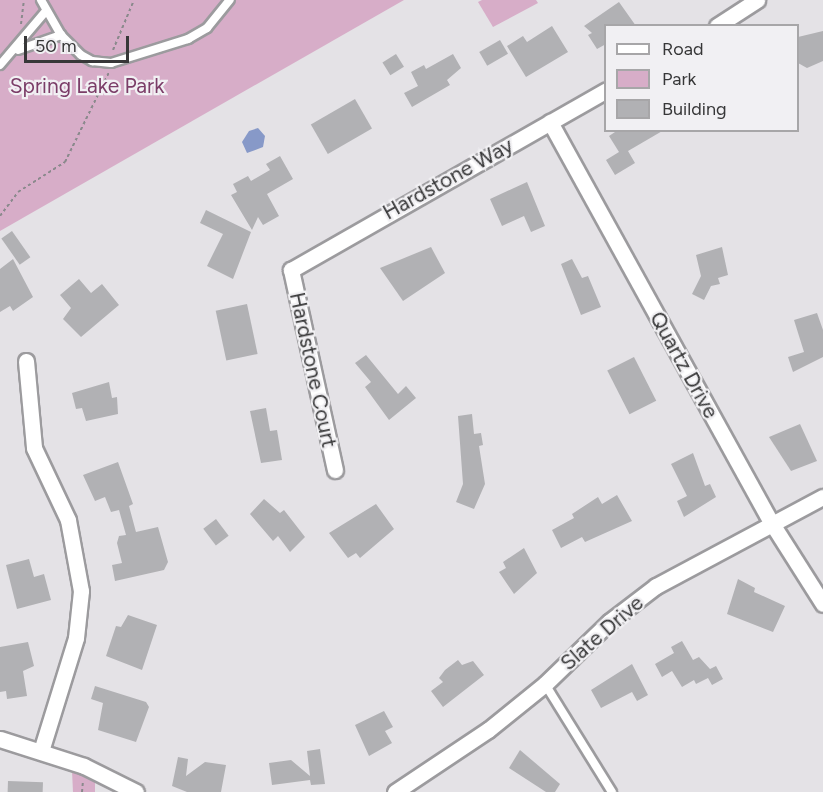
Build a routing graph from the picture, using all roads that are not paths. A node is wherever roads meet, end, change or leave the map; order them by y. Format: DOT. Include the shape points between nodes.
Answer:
graph roads {
  1 [pos="41,0"];
  2 [pos="230,0"];
  3 [pos="757,0"];
  4 [pos="46,11"];
  5 [pos="720,24"];
  6 [pos="61,35"];
  7 [pos="14,52"];
  8 [pos="0,65"];
  9 [pos="604,91"];
  10 [pos="550,122"];
  11 [pos="291,270"];
  12 [pos="26,361"];
  13 [pos="335,470"];
  14 [pos="823,497"];
  15 [pos="771,522"];
  16 [pos="823,604"];
  17 [pos="545,684"];
  18 [pos="0,739"];
  19 [pos="41,751"];
  20 [pos="136,792"];
  21 [pos="395,792"];
  22 [pos="612,792"];
  1 -- 4 [label="lane"];
  2 -- 6 [label="lane" via="207,28 188,39 111,63 92,61"];
  3 -- 5 [label="street"];
  4 -- 6 [label="lane"];
  4 -- 7 [label="lane"];
  6 -- 7 [label="lane"];
  7 -- 8 [label="lane"];
  9 -- 10 [label="street, Hardstone Way"];
  10 -- 11 [label="street, Hardstone Way"];
  10 -- 15 [label="street, Quartz Drive"];
  11 -- 13 [label="street, Hardstone Court"];
  12 -- 19 [label="street" via="34,448 68,520 81,591 76,638"];
  14 -- 15 [label="street, Slate Drive"];
  15 -- 16 [label="street, Quartz Drive"];
  15 -- 17 [label="street, Slate Drive" via="656,586 609,622"];
  17 -- 21 [label="street, Slate Drive" via="488,730"];
  17 -- 22 [label="lane"];
  18 -- 19 [label="street"];
  19 -- 20 [label="street" via="110,776"];
}
